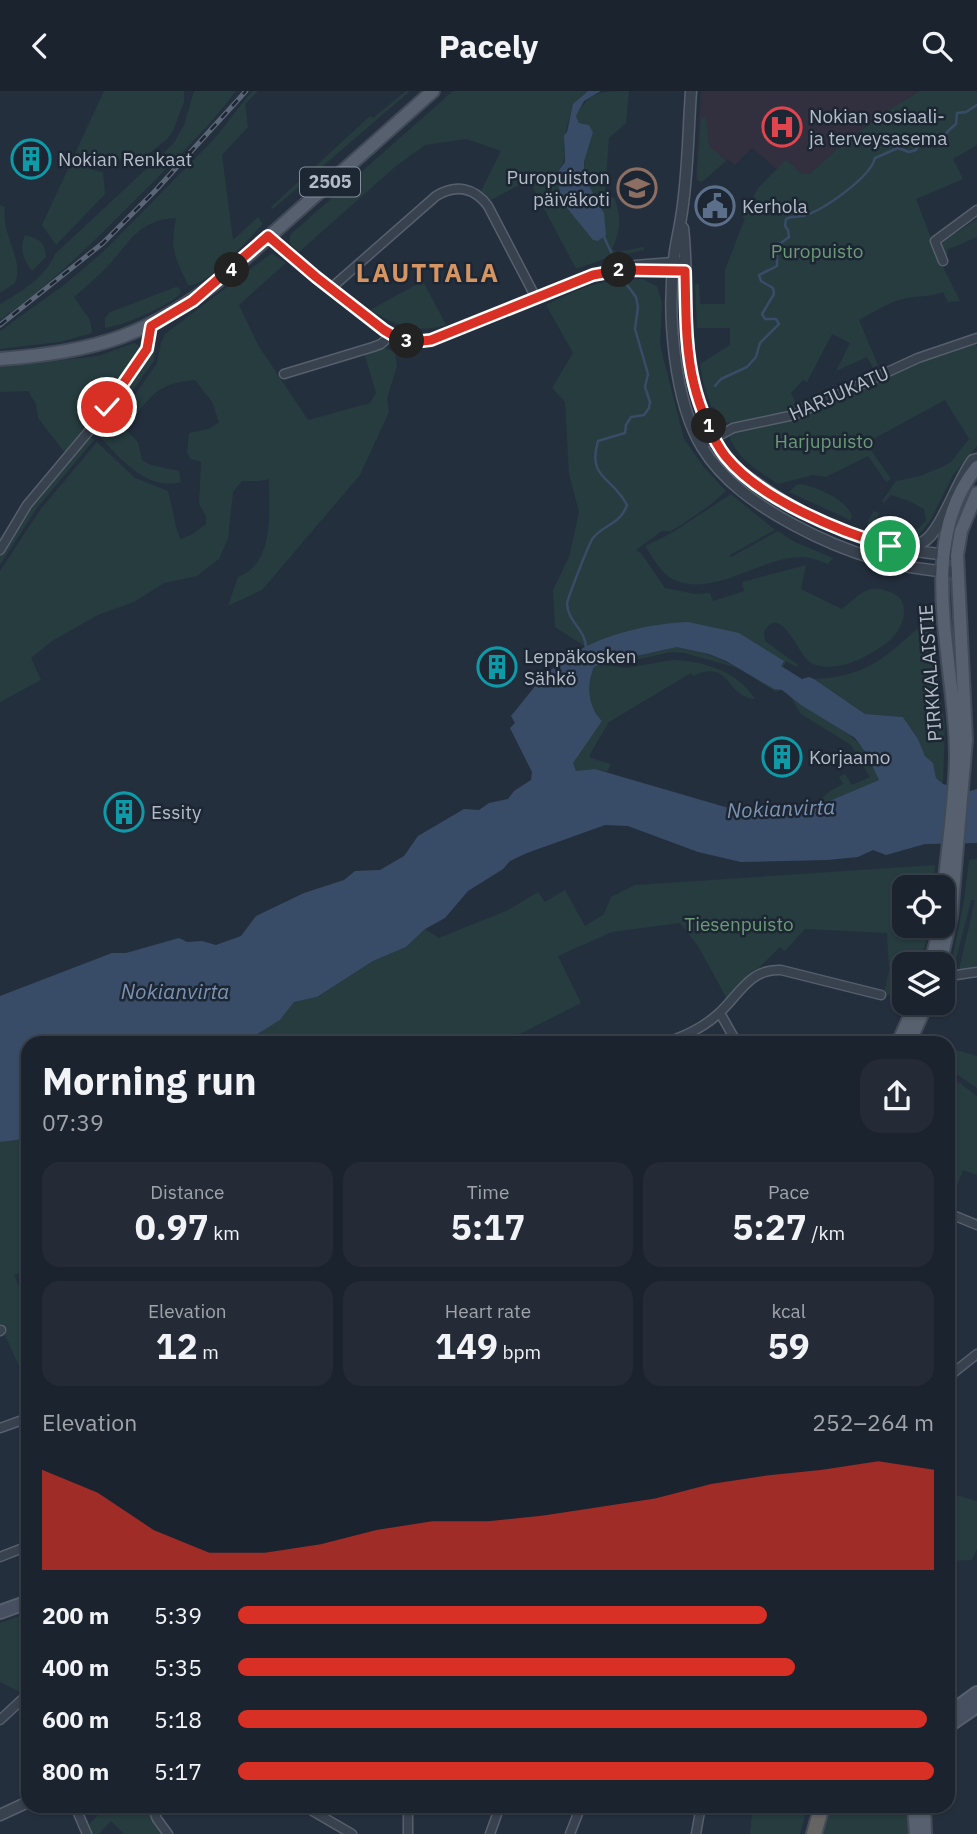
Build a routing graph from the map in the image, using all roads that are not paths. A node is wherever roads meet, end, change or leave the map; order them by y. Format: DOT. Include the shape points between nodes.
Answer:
graph roads {
  1 [pos="433,91"];
  2 [pos="691,91"];
  3 [pos="977,210"];
  4 [pos="681,218"];
  5 [pos="268,236"];
  6 [pos="943,261"];
  7 [pos="673,266"];
  8 [pos="685,266"];
  9 [pos="330,289"];
  10 [pos="536,298"];
  11 [pos="151,326"];
  12 [pos="391,335"];
  13 [pos="977,338"];
  14 [pos="0,359"];
  15 [pos="284,374"];
  16 [pos="716,439"];
  17 [pos="701,446"];
  18 [pos="977,459"];
  19 [pos="977,467"];
  20 [pos="977,493"];
  21 [pos="0,549"];
  22 [pos="903,549"];
  23 [pos="950,555"];
  24 [pos="950,571"];
  25 [pos="951,865"];
  26 [pos="949,875"];
  27 [pos="943,952"];
  28 [pos="977,972"];
  29 [pos="955,975"];
  30 [pos="881,995"];
  31 [pos="720,1013"];
  32 [pos="911,1015"];
  33 [pos="922,1015"];
  34 [pos="682,1036"];
  35 [pos="733,1036"];
  36 [pos="901,1036"];
  37 [pos="912,1036"];
  38 [pos="955,1216"];
  39 [pos="977,1225"];
  40 [pos="977,1354"];
  41 [pos="955,1371"];
  42 [pos="21,1420"];
  43 [pos="0,1428"];
  44 [pos="21,1549"];
  45 [pos="0,1557"];
  46 [pos="21,1604"];
  47 [pos="0,1612"];
  48 [pos="977,1693"];
  49 [pos="21,1700"];
  50 [pos="977,1706"];
  51 [pos="955,1708"];
  52 [pos="0,1720"];
  53 [pos="955,1721"];
  54 [pos="21,1806"];
  55 [pos="78,1813"];
  56 [pos="155,1813"];
  57 [pos="316,1813"];
  58 [pos="408,1813"];
  59 [pos="498,1813"];
  60 [pos="578,1813"];
  61 [pos="700,1813"];
  62 [pos="820,1813"];
  63 [pos="914,1813"];
  64 [pos="924,1813"];
  65 [pos="0,1815"];
  66 [pos="87,1834"];
  67 [pos="168,1834"];
  68 [pos="352,1834"];
  69 [pos="408,1834"];
  70 [pos="490,1834"];
  71 [pos="570,1834"];
  72 [pos="696,1834"];
  73 [pos="814,1834"];
  74 [pos="916,1834"];
  75 [pos="925,1834"];
  1 -- 5 [label="main road, 2505"];
  2 -- 4 [label="street"];
  3 -- 6 [label="street" via="935,241"];
  4 -- 7 [label="street"];
  4 -- 8 [label="street"];
  5 -- 9 [label="street"];
  5 -- 11 [label="main road, 2505" via="193,301"];
  7 -- 8 [label="street"];
  7 -- 10 [label="street" via="593,275"];
  7 -- 17 [label="street" via="674,347 680,384"];
  8 -- 16 [label="street" via="694,383"];
  9 -- 10 [label="street" via="436,196 462,188 478,194 488,206"];
  9 -- 12 [label="street"];
  10 -- 12 [label="street" via="431,340 413,342"];
  11 -- 14 [label="main road, 2505" via="83,349"];
  11 -- 21 [label="street" via="147,349 127,379 27,505"];
  12 -- 15 [label="street" via="373,347"];
  13 -- 16 [label="street, HARJUKATU" via="918,358 794,415 733,428"];
  16 -- 17 [label="street, HARJUKATU"];
  16 -- 22 [label="street" via="725,457 744,474 800,511 852,534"];
  17 -- 24 [label="street" via="715,466 749,497 816,537 888,562"];
  18 -- 22 [label="street" via="959,481 935,532 920,544"];
  19 -- 23 [label="main road, PIRKKALAISTIE" via="953,509"];
  20 -- 23 [label="main road, PIRKKALAISTIE"];
  22 -- 23 [label="street"];
  23 -- 24 [label="main road, PIRKKALAISTIE"];
  24 -- 25 [label="main road, PIRKKALAISTIE" via="965,713"];
  25 -- 26 [label="main road"];
  25 -- 27 [label="main road" via="951,915"];
  28 -- 29 [label="street"];
  30 -- 31 [label="street" via="769,969 753,978"];
  31 -- 34 [label="street"];
  31 -- 35 [label="street"];
  32 -- 36 [label="main road"];
  33 -- 37 [label="main road"];
  38 -- 39 [label="street"];
  40 -- 41 [label="street"];
  42 -- 43 [label="street"];
  44 -- 45 [label="street"];
  46 -- 47 [label="main road"];
  48 -- 51 [label="main road"];
  49 -- 52 [label="street"];
  50 -- 53 [label="main road"];
  54 -- 65 [label="street"];
  55 -- 66 [label="street"];
  56 -- 67 [label="street"];
  57 -- 68 [label="street"];
  58 -- 69 [label="street"];
  59 -- 70 [label="street"];
  60 -- 71 [label="street"];
  61 -- 72 [label="street"];
  62 -- 73 [label="highway"];
  63 -- 74 [label="main road"];
  64 -- 75 [label="main road"];
}
